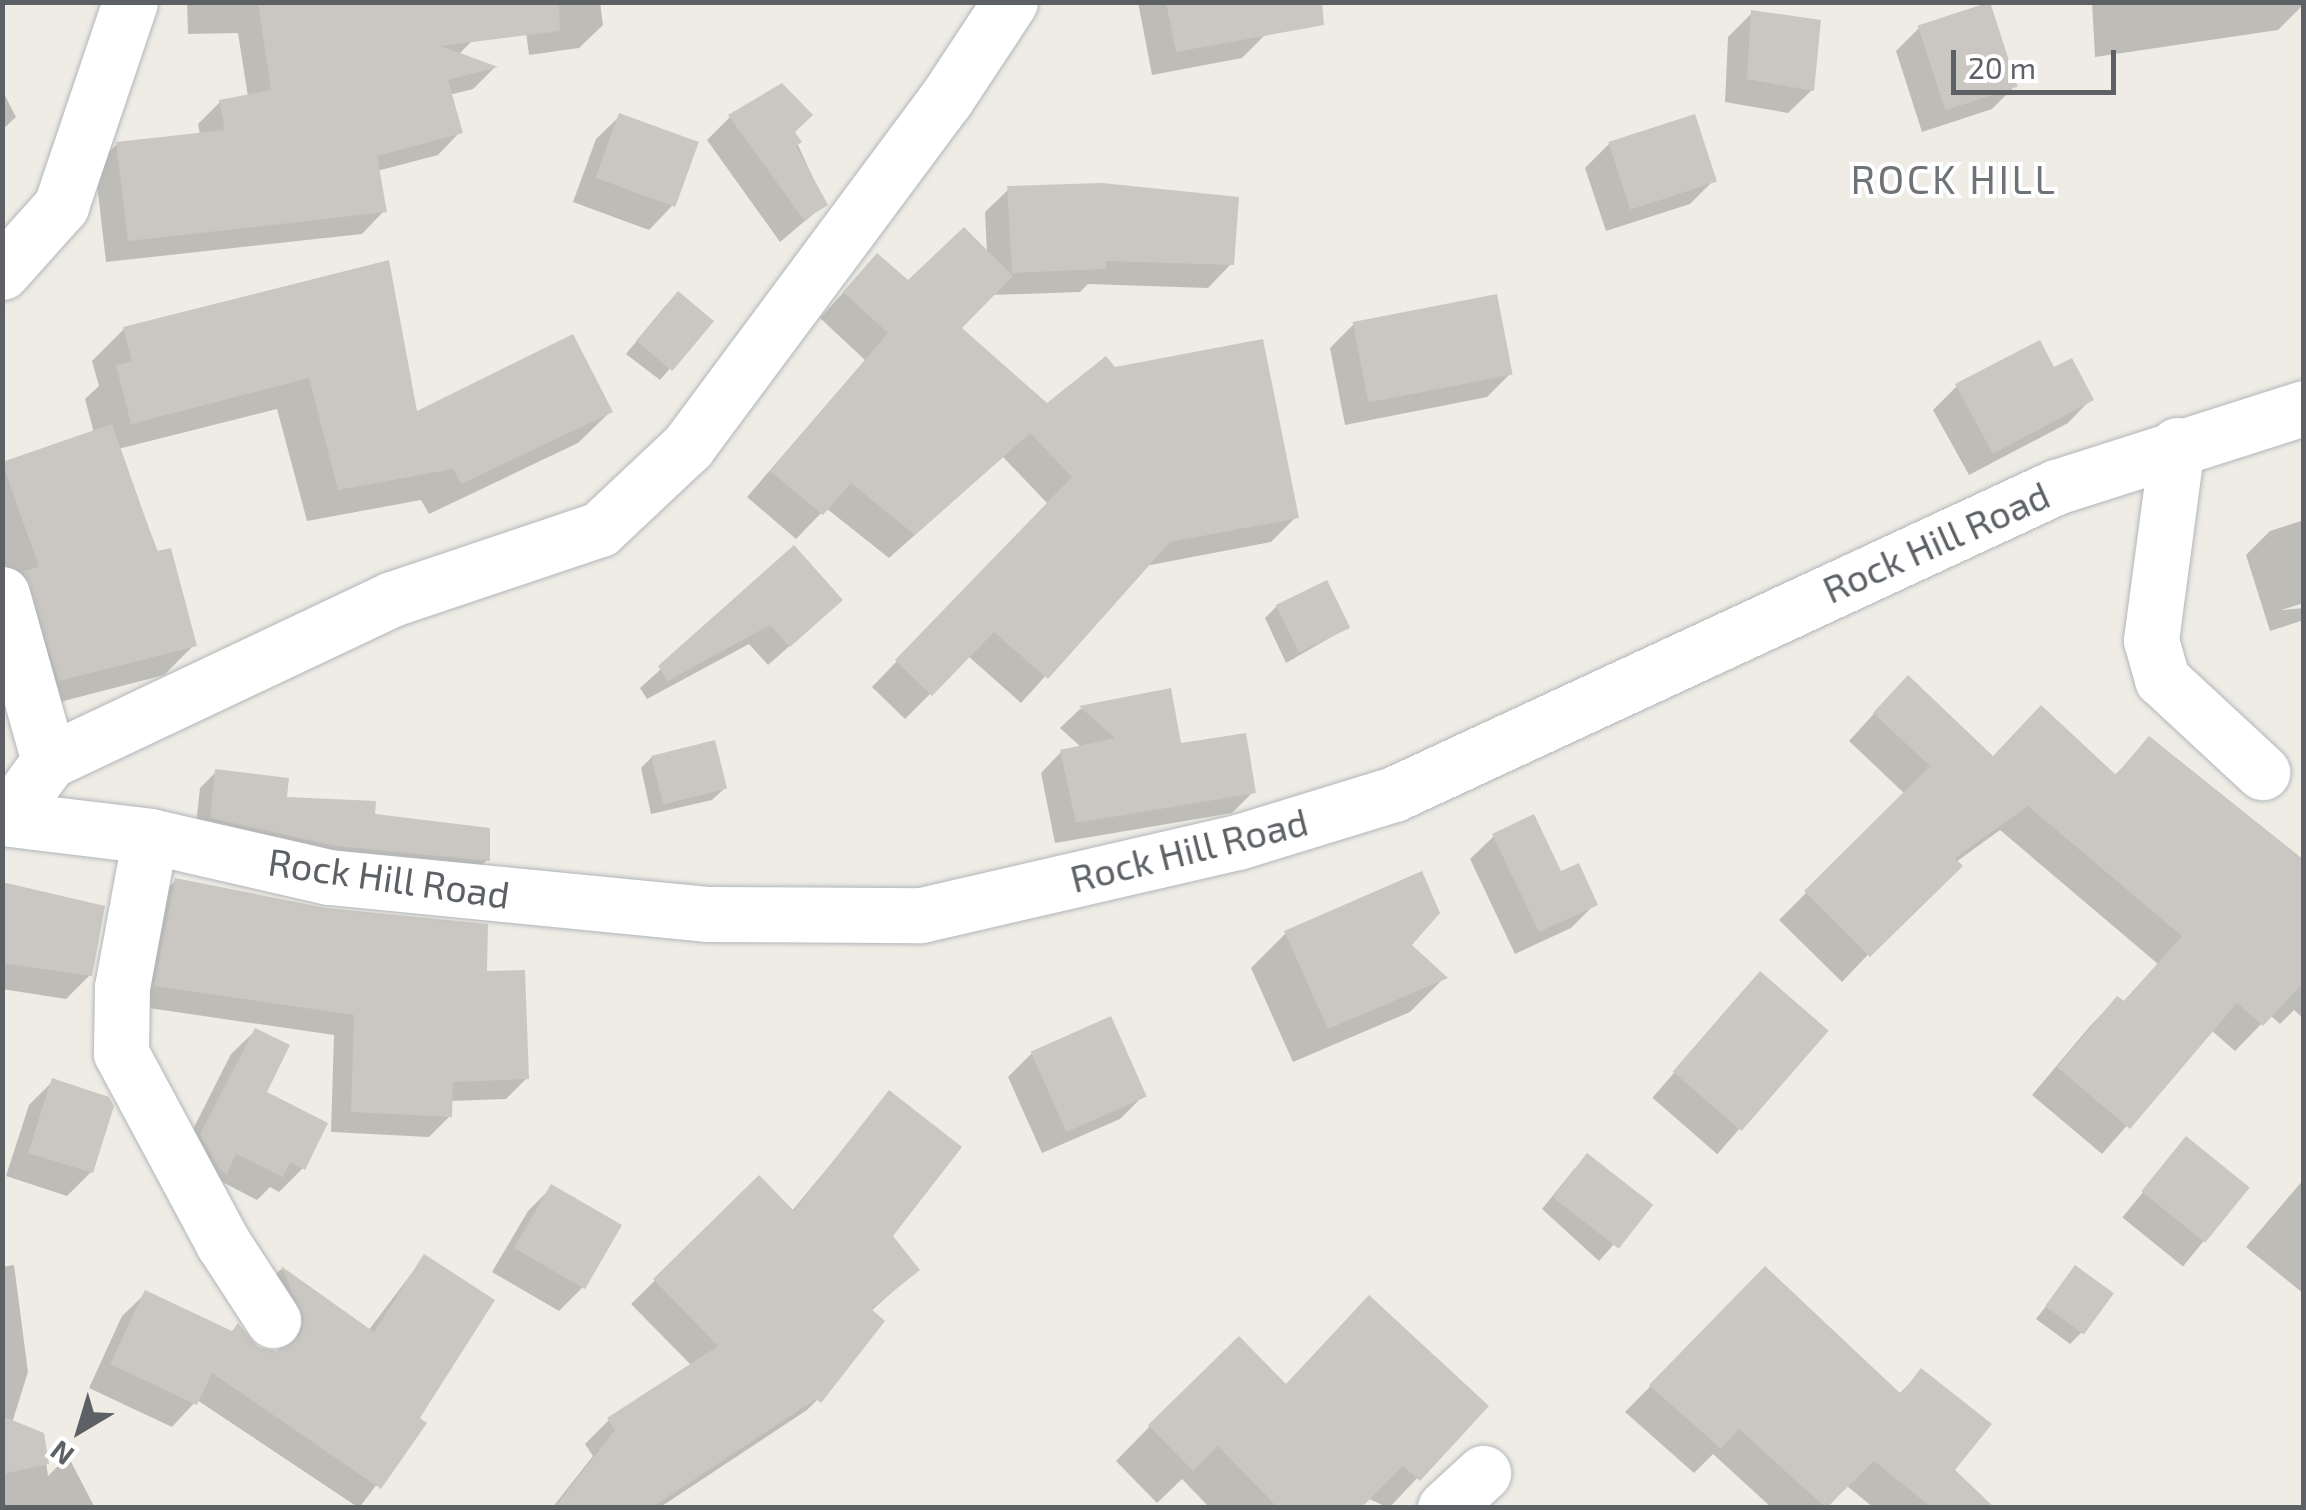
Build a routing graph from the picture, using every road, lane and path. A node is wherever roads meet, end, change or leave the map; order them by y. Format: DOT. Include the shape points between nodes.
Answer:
graph roads {
  1 [pos="130,2"];
  2 [pos="1010,2"];
  3 [pos="2,272"];
  4 [pos="2304,408"];
  5 [pos="2177,445"];
  6 [pos="2,594"];
  7 [pos="49,761"];
  8 [pos="2262,772"];
  9 [pos="6,817"];
  10 [pos="150,836"];
  11 [pos="273,1320"];
  1 -- 3 [label="street" via="62,206"];
  2 -- 7 [label="street" via="946,99 688,446 600,529 392,599"];
  4 -- 5 [label="street, Rock Hill Road"];
  5 -- 8 [label="street" via="2150,640 2162,678"];
  5 -- 10 [label="street, Rock Hill Road" via="1912,550 1394,794 1238,842 921,915 706,914 329,877"];
  6 -- 7 [label="street"];
  7 -- 9 [label="street"];
  9 -- 10 [label="street, Rock Hill Road"];
  10 -- 11 [label="street" via="122,987 121,1054"];
}
